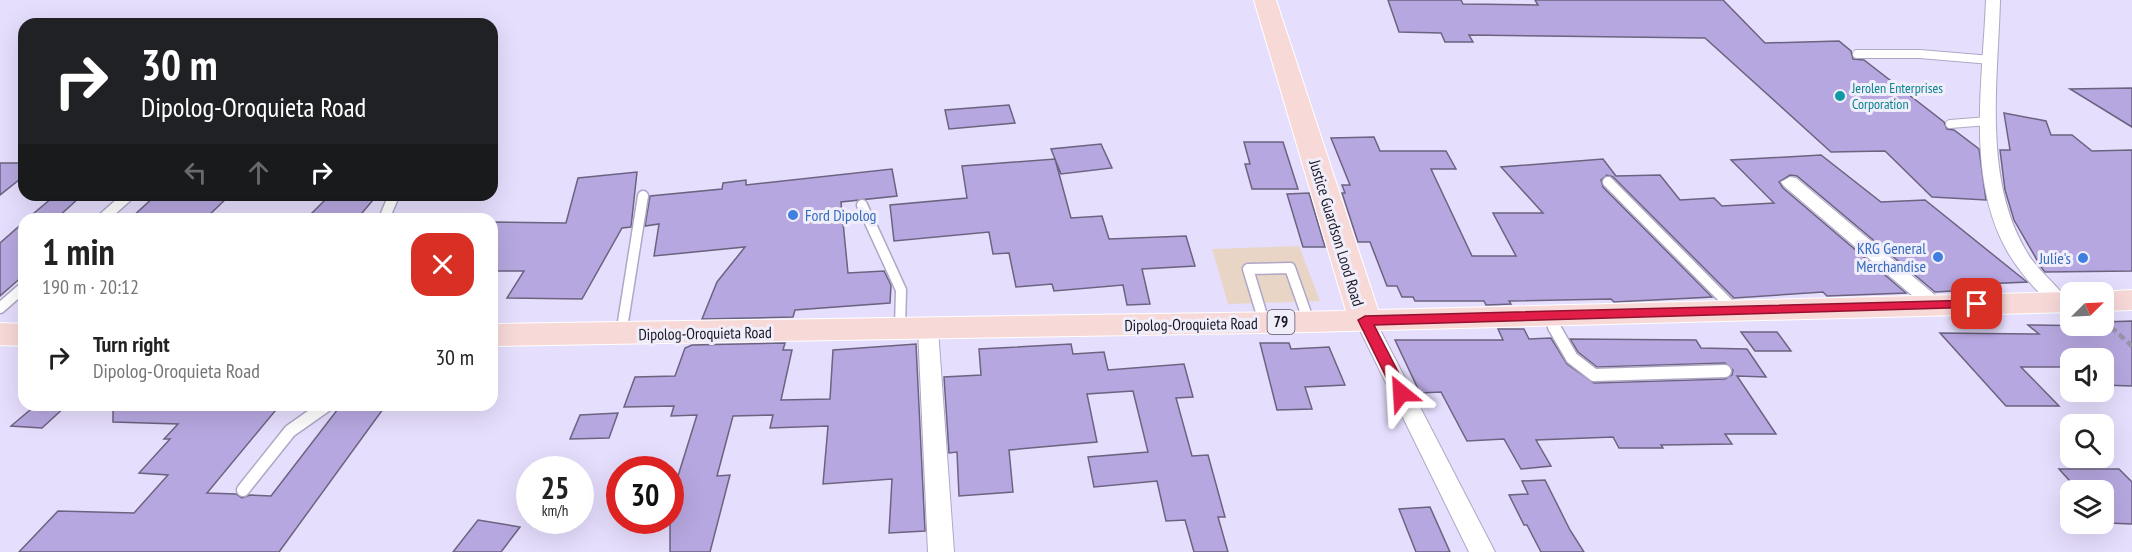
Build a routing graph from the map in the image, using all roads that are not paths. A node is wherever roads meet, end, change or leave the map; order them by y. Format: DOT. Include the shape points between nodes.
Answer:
graph roads {
  1 [pos="1265,0"];
  2 [pos="1993,0"];
  3 [pos="1857,54"];
  4 [pos="1991,60"];
  5 [pos="1989,121"];
  6 [pos="1950,124"];
  7 [pos="1608,182"];
  8 [pos="1790,182"];
  9 [pos="643,196"];
  10 [pos="122,201"];
  11 [pos="862,205"];
  12 [pos="109,213"];
  13 [pos="18,292"];
  14 [pos="2060,298"];
  15 [pos="2132,300"];
  16 [pos="2114,301"];
  17 [pos="2060,302"];
  18 [pos="1935,305"];
  19 [pos="0,308"];
  20 [pos="1735,310"];
  21 [pos="1547,315"];
  22 [pos="1365,320"];
  23 [pos="1309,321"];
  24 [pos="1264,322"];
  25 [pos="914,330"];
  26 [pos="0,334"];
  27 [pos="621,334"];
  28 [pos="18,335"];
  29 [pos="498,335"];
  30 [pos="1725,371"];
  31 [pos="318,411"];
  32 [pos="243,490"];
  33 [pos="941,552"];
  34 [pos="1482,552"];
  1 -- 22 [label="main road, Justice Guardson Lood Road"];
  2 -- 4 [label="street"];
  3 -- 4 [label="lane"];
  4 -- 5 [label="street"];
  5 -- 6 [label="lane"];
  5 -- 14 [label="street" via="1994,175 2012,241 2038,281"];
  7 -- 20 [label="lane"];
  8 -- 18 [label="street"];
  9 -- 27 [label="lane"];
  10 -- 12 [label="lane"];
  11 -- 25 [label="lane" via="901,290"];
  13 -- 19 [label="lane"];
  15 -- 16 [label="main road"];
  17 -- 18 [label="main road, Dipolog-Oroquieta Road / 79"];
  18 -- 20 [label="main road, Dipolog-Oroquieta Road / 79"];
  20 -- 21 [label="main road, Dipolog-Oroquieta Road / 79"];
  21 -- 22 [label="main road, Dipolog-Oroquieta Road / 79"];
  21 -- 30 [label="lane" via="1574,361 1594,375"];
  22 -- 23 [label="main road, Dipolog-Oroquieta Road / 79"];
  22 -- 34 [label="street, Justice Guardson Lood Road"];
  23 -- 24 [label="main road, Dipolog-Oroquieta Road / 79"];
  23 -- 24 [label="lane" via="1290,268 1248,269"];
  24 -- 25 [label="main road, Dipolog-Oroquieta Road / 79"];
  25 -- 27 [label="main road, Dipolog-Oroquieta Road / 79"];
  25 -- 33 [label="street"];
  26 -- 28 [label="main road"];
  27 -- 29 [label="main road, Dipolog-Oroquieta Road / 79"];
  31 -- 32 [label="lane" via="290,431"];
}
